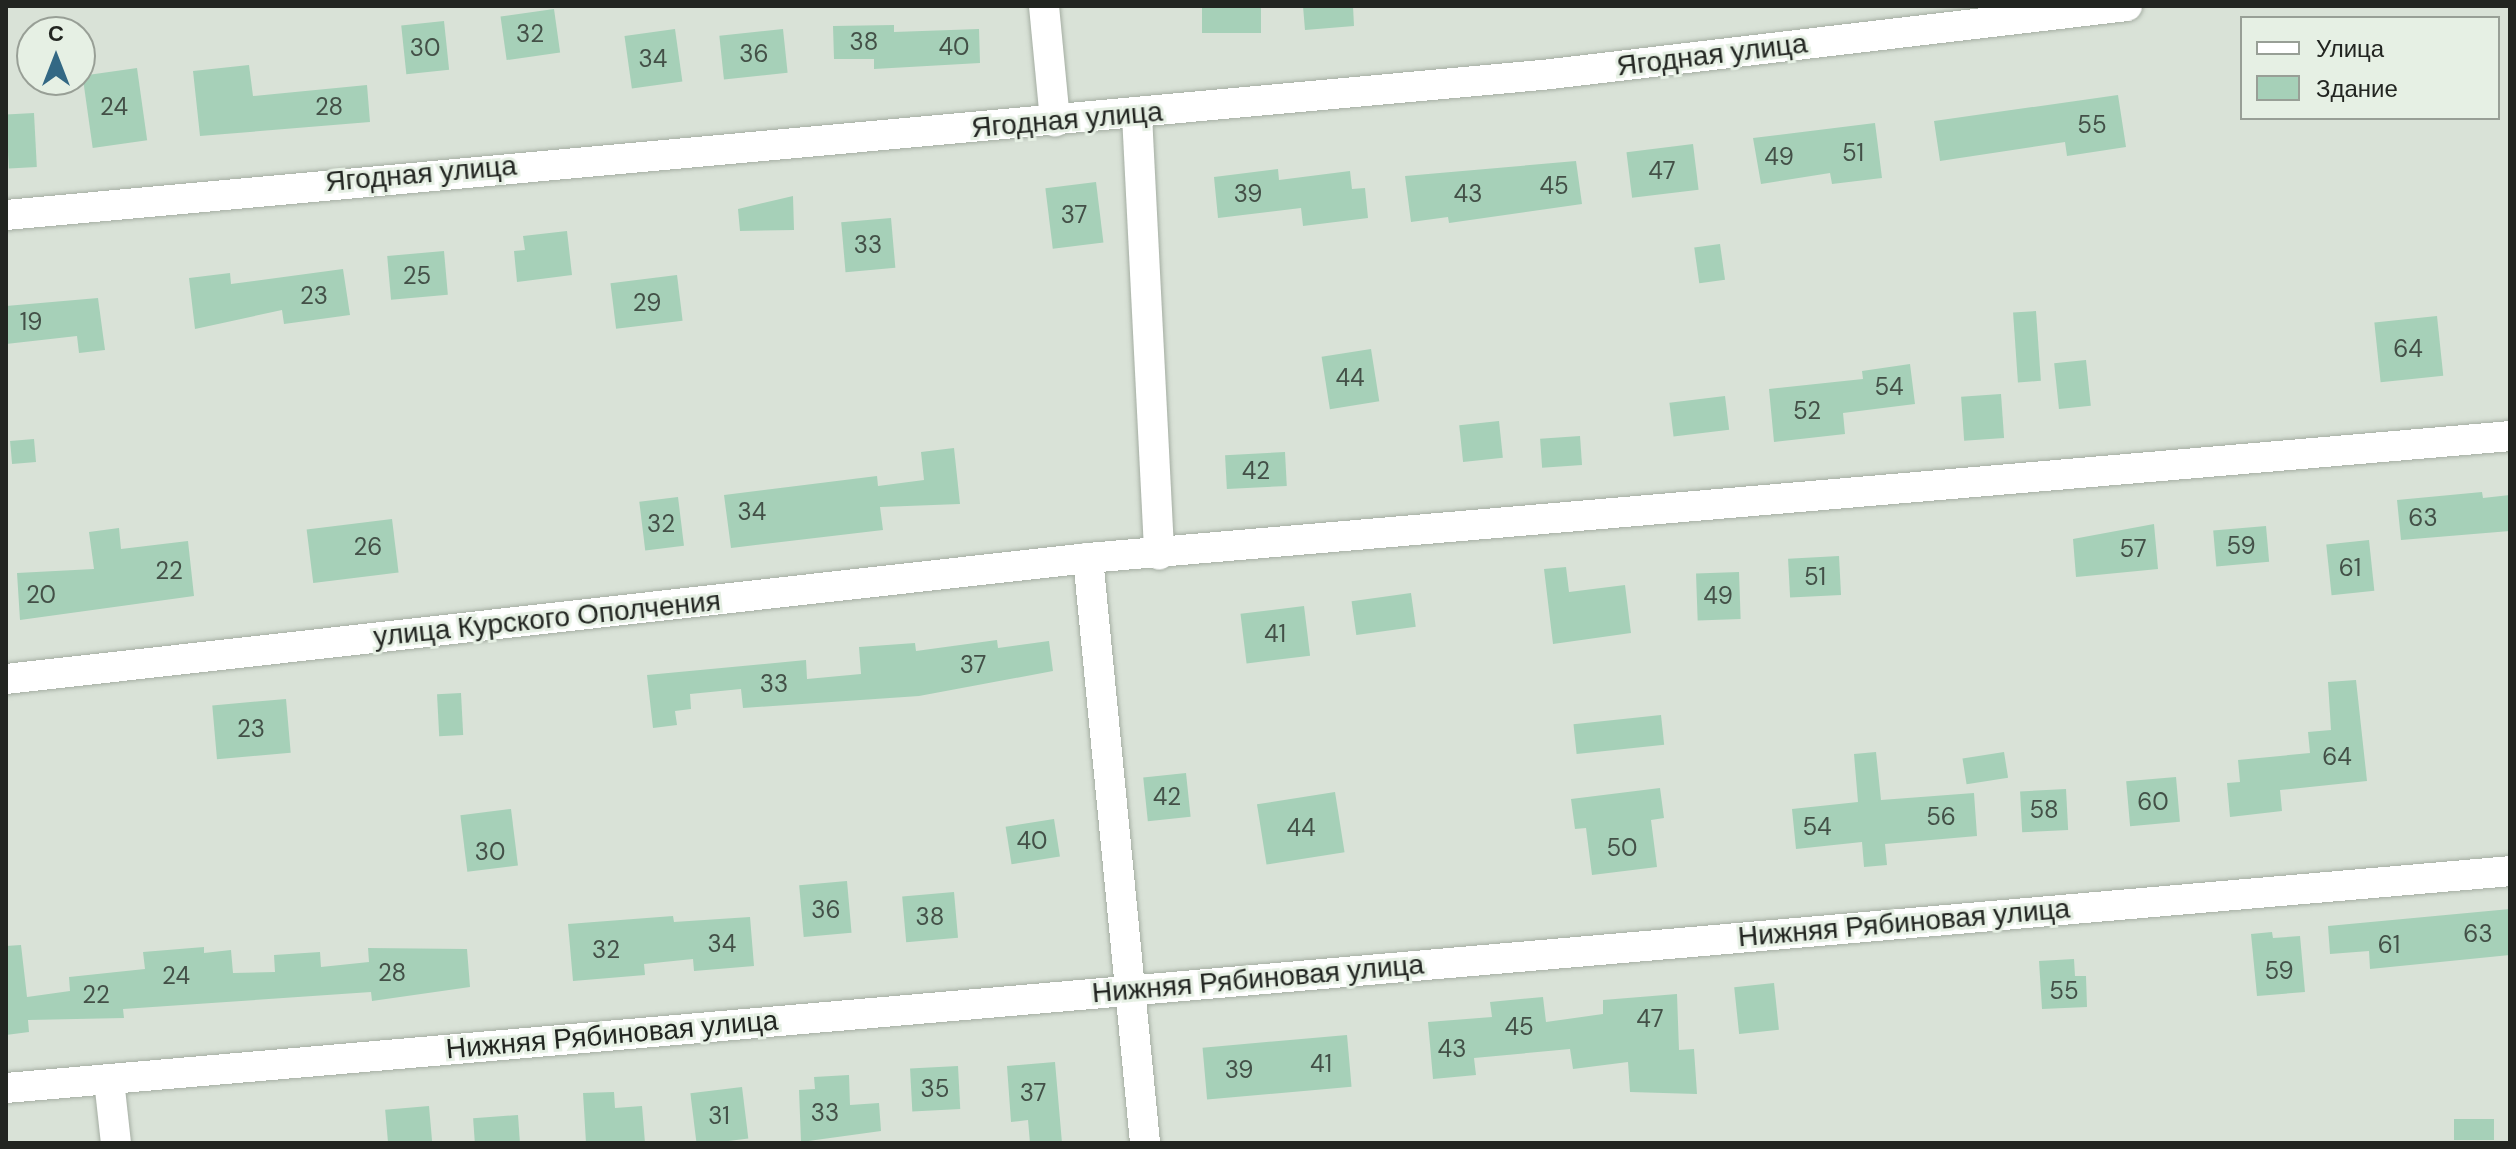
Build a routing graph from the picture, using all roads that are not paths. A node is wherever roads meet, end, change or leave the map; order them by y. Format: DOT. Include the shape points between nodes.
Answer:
graph roads {
  1 [pos="1044,6"];
  2 [pos="2127,6"];
  3 [pos="1137,115"];
  4 [pos="1055,121"];
  5 [pos="6,215"];
  6 [pos="2510,436"];
  7 [pos="1159,554"];
  8 [pos="1088,558"];
  9 [pos="6,679"];
  10 [pos="2510,871"];
  11 [pos="1131,989"];
  12 [pos="109,1080"];
  13 [pos="6,1088"];
  14 [pos="116,1143"];
  15 [pos="1145,1143"];
  1 -- 4 [label="street"];
  2 -- 3 [label="street, Ягодная улица"];
  3 -- 4 [label="street, Ягодная улица"];
  3 -- 7 [label="street"];
  4 -- 5 [label="street, Ягодная улица"];
  6 -- 7 [label="street, улица Курского Ополчения"];
  7 -- 8 [label="street, улица Курского Ополчения"];
  8 -- 9 [label="street, улица Курского Ополчения"];
  8 -- 11 [label="street"];
  10 -- 11 [label="street, Нижняя Рябиновая улица"];
  11 -- 12 [label="street, Нижняя Рябиновая улица"];
  11 -- 15 [label="street"];
  12 -- 13 [label="street, Нижняя Рябиновая улица"];
  12 -- 14 [label="street"];
}
